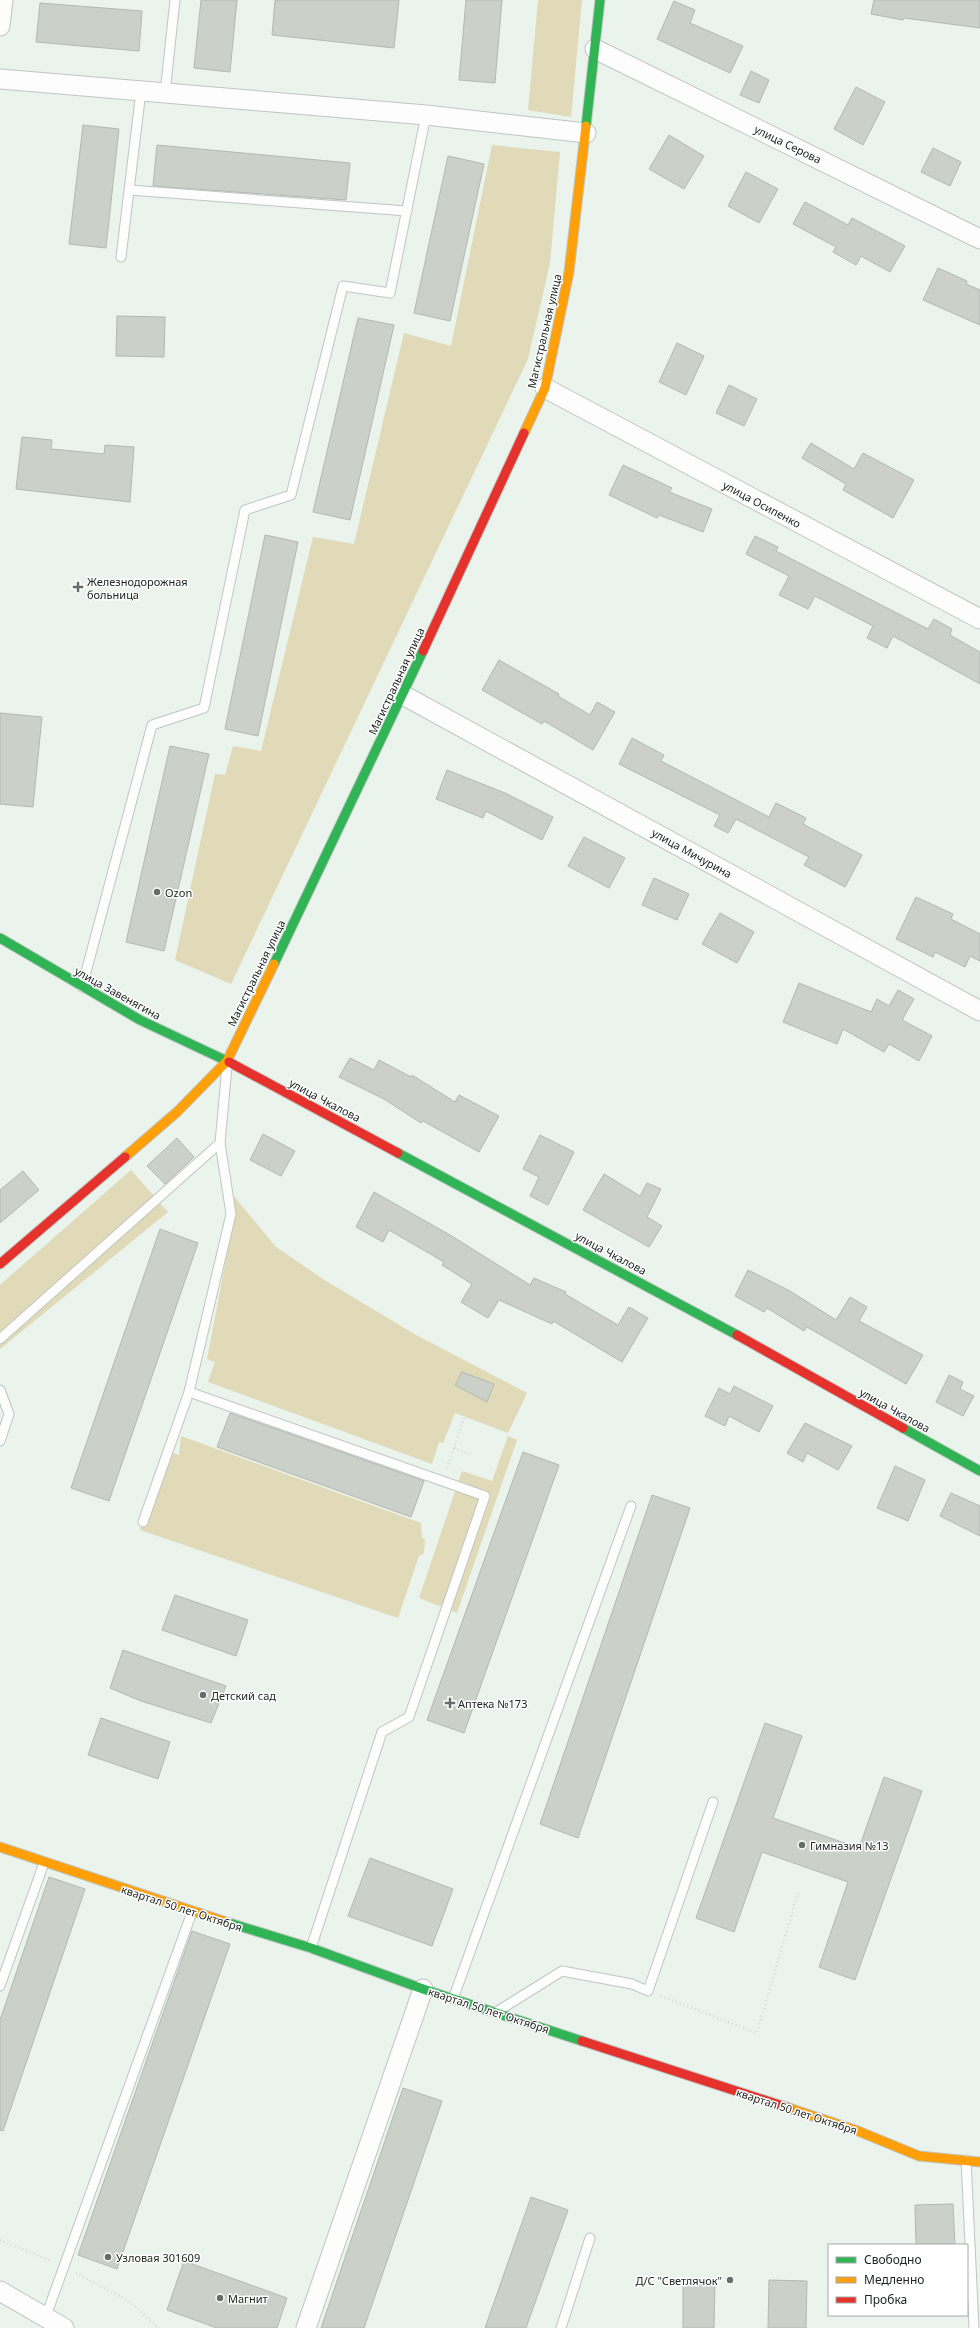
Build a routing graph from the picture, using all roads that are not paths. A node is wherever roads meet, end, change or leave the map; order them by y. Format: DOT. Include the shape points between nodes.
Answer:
graph roads {
  1 [pos="3,0"];
  2 [pos="175,0"];
  3 [pos="600,0"];
  4 [pos="0,26"];
  5 [pos="595,49"];
  6 [pos="0,79"];
  7 [pos="142,91"];
  8 [pos="165,93"];
  9 [pos="426,115"];
  10 [pos="586,133"];
  11 [pos="130,190"];
  12 [pos="407,211"];
  13 [pos="980,239"];
  14 [pos="121,257"];
  15 [pos="545,388"];
  16 [pos="980,619"];
  17 [pos="403,695"];
  18 [pos="0,938"];
  19 [pos="82,987"];
  20 [pos="980,1012"];
  21 [pos="228,1061"];
  22 [pos="220,1143"];
  23 [pos="0,1264"];
  24 [pos="0,1339"];
  25 [pos="0,1390"];
  26 [pos="189,1392"];
  27 [pos="0,1441"];
  28 [pos="980,1471"];
  29 [pos="631,1506"];
  30 [pos="143,1522"];
  31 [pos="713,1802"];
  32 [pos="0,1848"];
  33 [pos="44,1863"];
  34 [pos="192,1912"];
  35 [pos="311,1948"];
  36 [pos="0,1986"];
  37 [pos="423,1989"];
  38 [pos="453,1999"];
  39 [pos="495,2012"];
  40 [pos="966,2159"];
  41 [pos="980,2162"];
  42 [pos="590,2238"];
  43 [pos="0,2291"];
  44 [pos="46,2316"];
  45 [pos="64,2328"];
  46 [pos="306,2328"];
  47 [pos="561,2328"];
  48 [pos="974,2328"];
  1 -- 4 [label="street"];
  2 -- 8 [label="lane"];
  3 -- 5 [label="street, Магистральная улица"];
  5 -- 10 [label="street, Магистральная улица"];
  5 -- 13 [label="street, улица Серова"];
  6 -- 7 [label="street"];
  7 -- 8 [label="street"];
  7 -- 11 [label="lane"];
  8 -- 9 [label="street"];
  9 -- 10 [label="street"];
  9 -- 12 [label="lane"];
  10 -- 15 [label="street, Магистральная улица" via="569,272"];
  11 -- 12 [label="lane"];
  11 -- 14 [label="lane"];
  12 -- 19 [label="lane" via="390,293 343,286 291,495 245,510 204,708 152,725"];
  15 -- 16 [label="street, улица Осипенко"];
  15 -- 17 [label="street, Магистральная улица"];
  17 -- 20 [label="street, улица Мичурина"];
  17 -- 21 [label="street, Магистральная улица"];
  18 -- 19 [label="street, улица Завенягина"];
  19 -- 21 [label="street, улица Завенягина" via="198,1050"];
  21 -- 22 [label="lane"];
  21 -- 23 [label="street, Магистральная улица" via="177,1112"];
  21 -- 28 [label="street, улица Чкалова" via="702,1316"];
  22 -- 24 [label="lane"];
  22 -- 26 [label="lane" via="231,1214"];
  25 -- 27 [label="lane" via="9,1414"];
  26 -- 30 [label="lane"];
  26 -- 35 [label="lane" via="485,1496 409,1717 382,1732"];
  29 -- 38 [label="lane"];
  31 -- 39 [label="lane" via="648,1991 632,1984 562,1971"];
  32 -- 33 [label="street, квартал 50 лет Октября"];
  33 -- 34 [label="street, квартал 50 лет Октября"];
  33 -- 36 [label="lane"];
  34 -- 35 [label="street, квартал 50 лет Октября"];
  34 -- 44 [label="lane"];
  35 -- 37 [label="street, квартал 50 лет Октября"];
  37 -- 38 [label="street, квартал 50 лет Октября"];
  37 -- 46 [label="street"];
  38 -- 39 [label="street, квартал 50 лет Октября"];
  39 -- 40 [label="street, квартал 50 лет Октября" via="858,2131 919,2156"];
  40 -- 41 [label="street, квартал 50 лет Октября"];
  40 -- 48 [label="lane"];
  42 -- 47 [label="lane"];
  43 -- 44 [label="street"];
  44 -- 45 [label="street"];
}
